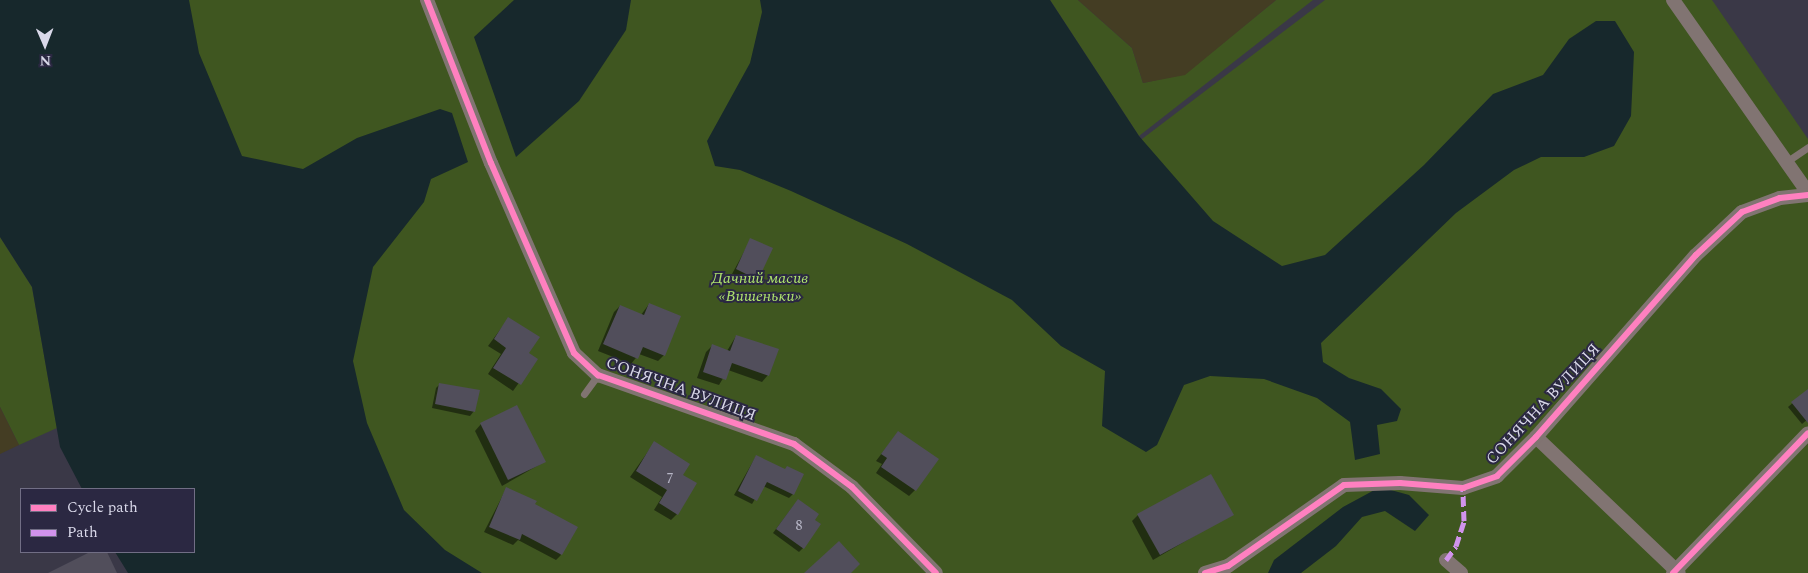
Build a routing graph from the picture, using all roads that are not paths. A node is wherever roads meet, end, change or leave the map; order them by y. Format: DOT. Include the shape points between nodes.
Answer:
graph roads {
  1 [pos="427,0"];
  2 [pos="1673,0"];
  3 [pos="1808,147"];
  4 [pos="1786,162"];
  5 [pos="1808,194"];
  6 [pos="598,375"];
  7 [pos="584,394"];
  8 [pos="1808,433"];
  9 [pos="1536,437"];
  10 [pos="1446,560"];
  11 [pos="1676,572"];
  12 [pos="936,573"];
  13 [pos="1205,573"];
  14 [pos="1461,573"];
  1 -- 6 [label="street, СОНЯЧНА ВУЛИЦЯ" via="491,162 574,353"];
  2 -- 4 [label="street"];
  3 -- 4 [label="lane"];
  4 -- 5 [label="street"];
  5 -- 9 [label="street, СОНЯЧНА ВУЛИЦЯ" via="1780,198 1742,212 1696,255"];
  6 -- 7 [label="lane"];
  6 -- 12 [label="street, СОНЯЧНА ВУЛИЦЯ" via="794,444 852,487"];
  8 -- 11 [label="street"];
  9 -- 11 [label="street"];
  9 -- 13 [label="street, СОНЯЧНА ВУЛИЦЯ" via="1497,476 1463,488 1400,482 1344,485 1228,566"];
  10 -- 14 [label="street"];
}
